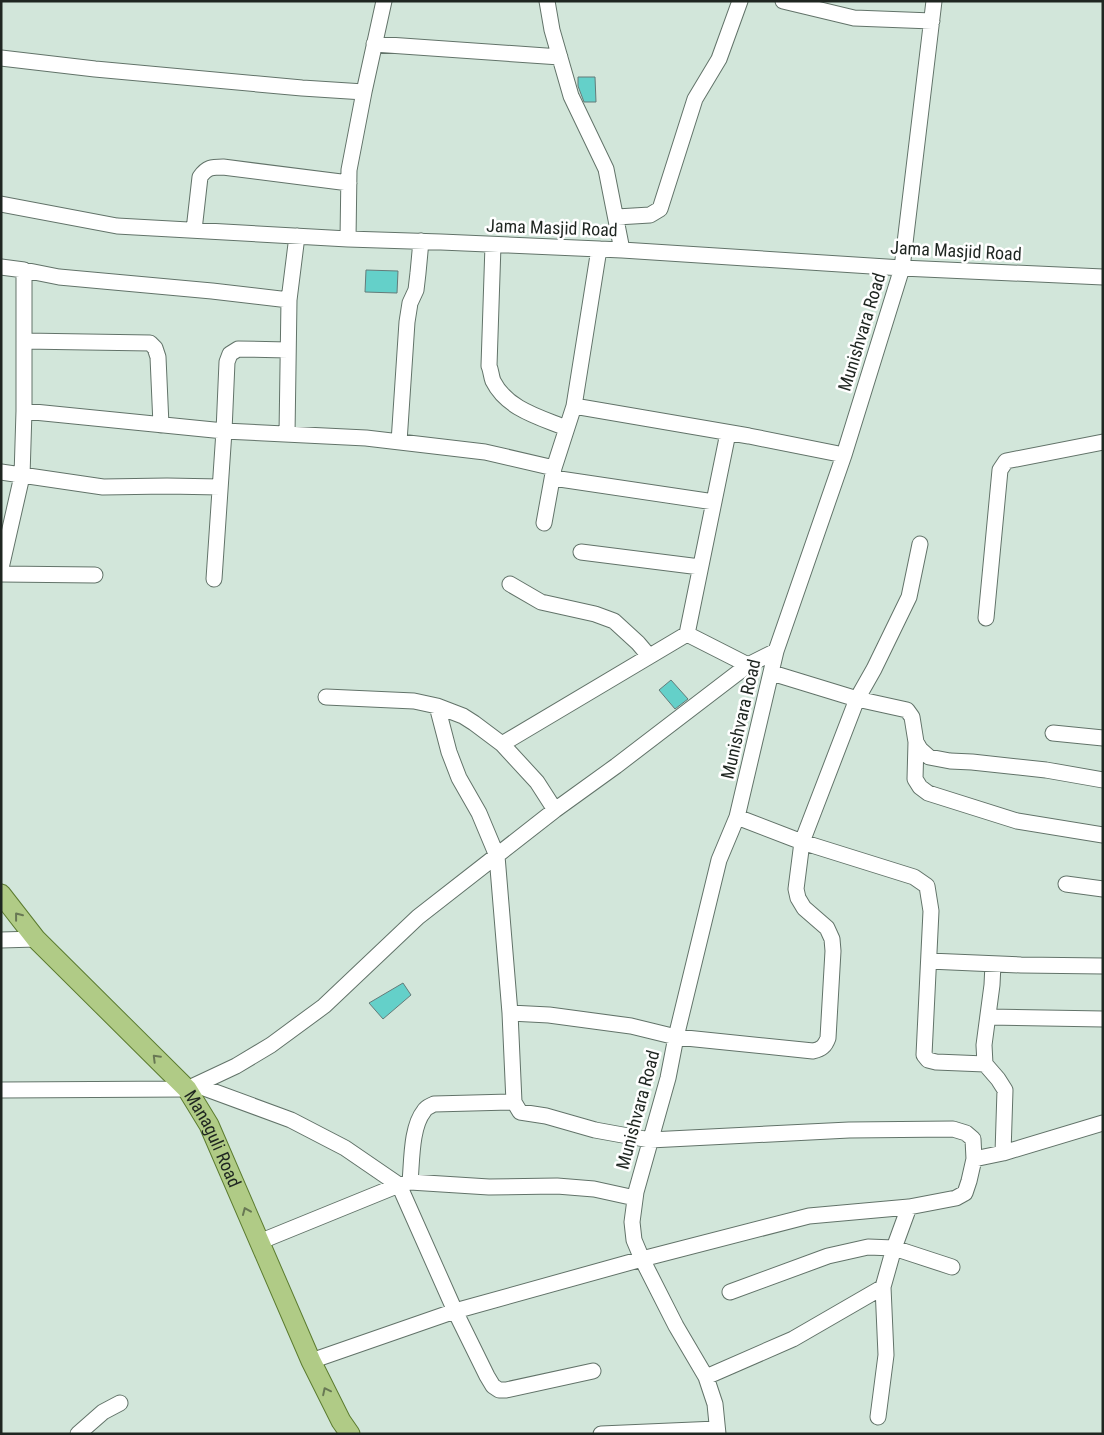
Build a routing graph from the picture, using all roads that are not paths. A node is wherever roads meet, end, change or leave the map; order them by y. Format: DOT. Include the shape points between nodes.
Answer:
graph roads {
  1 [pos="384,1"];
  2 [pos="547,1"];
  3 [pos="740,1"];
  4 [pos="783,1"];
  5 [pos="934,1"];
  6 [pos="932,21"];
  7 [pos="374,44"];
  8 [pos="560,57"];
  9 [pos="1,58"];
  10 [pos="364,92"];
  11 [pos="349,183"];
  12 [pos="1,204"];
  13 [pos="617,218"];
  14 [pos="194,230"];
  15 [pos="297,236"];
  16 [pos="348,239"];
  17 [pos="421,241"];
  18 [pos="493,245"];
  19 [pos="599,249"];
  20 [pos="622,250"];
  21 [pos="1,267"];
  22 [pos="902,268"];
  23 [pos="24,270"];
  24 [pos="1103,277"];
  25 [pos="289,300"];
  26 [pos="24,341"];
  27 [pos="288,350"];
  28 [pos="574,406"];
  29 [pos="24,410"];
  30 [pos="161,425"];
  31 [pos="566,428"];
  32 [pos="224,431"];
  33 [pos="287,434"];
  34 [pos="728,434"];
  35 [pos="400,442"];
  36 [pos="1103,442"];
  37 [pos="844,455"];
  38 [pos="1,472"];
  39 [pos="553,473"];
  40 [pos="22,476"];
  41 [pos="220,487"];
  42 [pos="714,502"];
  43 [pos="544,524"];
  44 [pos="920,544"];
  45 [pos="580,552"];
  46 [pos="700,567"];
  47 [pos="1,568"];
  48 [pos="1,574"];
  49 [pos="96,575"];
  50 [pos="214,579"];
  51 [pos="510,584"];
  52 [pos="986,618"];
  53 [pos="687,634"];
  54 [pos="776,651"];
  55 [pos="649,656"];
  56 [pos="748,665"];
  57 [pos="772,673"];
  58 [pos="326,697"];
  59 [pos="857,699"];
  60 [pos="437,706"];
  61 [pos="1053,733"];
  62 [pos="1103,738"];
  63 [pos="916,742"];
  64 [pos="502,744"];
  65 [pos="1103,780"];
  66 [pos="555,810"];
  67 [pos="737,817"];
  68 [pos="1103,835"];
  69 [pos="802,842"];
  70 [pos="497,856"];
  71 [pos="1066,884"];
  72 [pos="1103,889"];
  73 [pos="1,894"];
  74 [pos="36,939"];
  75 [pos="1,940"];
  76 [pos="929,961"];
  77 [pos="993,964"];
  78 [pos="1103,966"];
  79 [pos="510,1013"];
  80 [pos="988,1017"];
  81 [pos="1103,1019"];
  82 [pos="676,1037"];
  83 [pos="985,1064"];
  84 [pos="191,1087"];
  85 [pos="1,1090"];
  86 [pos="514,1102"];
  87 [pos="1103,1123"];
  88 [pos="650,1140"];
  89 [pos="1003,1153"];
  90 [pos="974,1159"];
  91 [pos="405,1184"];
  92 [pos="635,1198"];
  93 [pos="908,1207"];
  94 [pos="259,1242"];
  95 [pos="894,1248"];
  96 [pos="642,1259"];
  97 [pos="952,1267"];
  98 [pos="883,1287"];
  99 [pos="730,1292"];
  100 [pos="455,1312"];
  101 [pos="311,1361"];
  102 [pos="593,1372"];
  103 [pos="706,1377"];
  104 [pos="120,1403"];
  105 [pos="878,1417"];
  106 [pos="718,1432"];
  107 [pos="78,1434"];
  108 [pos="350,1434"];
  109 [pos="601,1434"];
  1 -- 7 [label="street"];
  2 -- 8 [label="street"];
  3 -- 13 [label="street" via="719,58 696,99 660,208 650,215"];
  4 -- 6 [label="street" via="854,18"];
  5 -- 6 [label="street, Munishvara Road"];
  6 -- 22 [label="street, Munishvara Road"];
  7 -- 8 [label="street"];
  7 -- 10 [label="street"];
  8 -- 13 [label="street" via="572,96 606,169"];
  9 -- 10 [label="street"];
  10 -- 11 [label="street"];
  11 -- 14 [label="street" via="212,167 200,177"];
  11 -- 16 [label="street"];
  12 -- 14 [label="street, Jama Masjid Road" via="117,226"];
  13 -- 20 [label="street"];
  14 -- 15 [label="street, Jama Masjid Road"];
  15 -- 16 [label="street, Jama Masjid Road"];
  15 -- 25 [label="street"];
  16 -- 17 [label="street, Jama Masjid Road"];
  17 -- 18 [label="street, Jama Masjid Road"];
  17 -- 35 [label="street" via="416,290 407,322"];
  18 -- 19 [label="street, Jama Masjid Road"];
  18 -- 31 [label="street" via="489,366 493,380 517,408"];
  19 -- 20 [label="street, Jama Masjid Road"];
  19 -- 28 [label="street"];
  20 -- 22 [label="street, Jama Masjid Road"];
  21 -- 23 [label="street"];
  22 -- 24 [label="street, Jama Masjid Road"];
  22 -- 37 [label="street, Munishvara Road"];
  23 -- 25 [label="street" via="59,277"];
  23 -- 26 [label="street"];
  25 -- 27 [label="street"];
  26 -- 29 [label="street"];
  26 -- 30 [label="street" via="150,344 156,348 158,357"];
  27 -- 32 [label="street" via="238,349 230,354"];
  27 -- 33 [label="street"];
  28 -- 31 [label="street"];
  28 -- 34 [label="street"];
  29 -- 30 [label="street"];
  29 -- 40 [label="street"];
  30 -- 32 [label="street"];
  31 -- 39 [label="street"];
  32 -- 33 [label="street"];
  32 -- 41 [label="street"];
  33 -- 35 [label="street"];
  34 -- 37 [label="street"];
  34 -- 42 [label="street"];
  35 -- 39 [label="street" via="485,452"];
  36 -- 52 [label="street" via="1006,461 1000,470"];
  37 -- 54 [label="street, Munishvara Road"];
  38 -- 40 [label="street"];
  39 -- 42 [label="street"];
  39 -- 43 [label="street"];
  40 -- 41 [label="street" via="102,487"];
  40 -- 47 [label="street"];
  41 -- 50 [label="street"];
  42 -- 46 [label="street"];
  44 -- 59 [label="street" via="909,596"];
  45 -- 46 [label="street"];
  46 -- 53 [label="street"];
  48 -- 49 [label="street"];
  51 -- 55 [label="street" via="542,602 614,620"];
  53 -- 55 [label="street"];
  53 -- 56 [label="street"];
  54 -- 56 [label="street"];
  54 -- 57 [label="street, Munishvara Road"];
  55 -- 64 [label="street"];
  56 -- 66 [label="street"];
  57 -- 59 [label="street"];
  57 -- 67 [label="street, Munishvara Road"];
  58 -- 60 [label="street" via="414,701"];
  59 -- 63 [label="street" via="907,710 912,717"];
  59 -- 69 [label="street"];
  60 -- 64 [label="street" via="463,716"];
  60 -- 70 [label="street" via="459,778 479,813"];
  61 -- 62 [label="street"];
  63 -- 65 [label="street" via="929,757"];
  63 -- 68 [label="street" via="915,779 928,794 1017,821"];
  64 -- 66 [label="street" via="537,782"];
  66 -- 70 [label="street"];
  67 -- 69 [label="street"];
  67 -- 82 [label="street, Munishvara Road" via="719,860"];
  69 -- 76 [label="street" via="914,877 927,886 931,911"];
  69 -- 82 [label="street" via="796,889 798,898 804,908 827,928 832,939 825,1046 813,1051"];
  70 -- 79 [label="street"];
  70 -- 84 [label="street" via="418,917 324,1006 271,1045"];
  71 -- 72 [label="street"];
  74 -- 73 [label="main road, Managuli Road, one-way"];
  74 -- 75 [label="street"];
  84 -- 74 [label="main road, Managuli Road, one-way"];
  76 -- 77 [label="street"];
  76 -- 83 [label="street" via="924,1055 936,1062"];
  77 -- 78 [label="street"];
  77 -- 80 [label="street"];
  79 -- 82 [label="street" via="632,1026"];
  79 -- 86 [label="street"];
  80 -- 81 [label="street"];
  80 -- 83 [label="street"];
  82 -- 88 [label="street, Munishvara Road"];
  83 -- 89 [label="street" via="1005,1090"];
  84 -- 85 [label="street"];
  84 -- 91 [label="street" via="291,1120"];
  94 -- 84 [label="main road, Managuli Road, one-way"];
  86 -- 88 [label="street" via="520,1112"];
  86 -- 91 [label="street" via="434,1104 425,1109 415,1133"];
  87 -- 89 [label="street"];
  88 -- 90 [label="street" via="849,1130 953,1129 973,1139"];
  88 -- 92 [label="street, Munishvara Road"];
  89 -- 90 [label="street"];
  90 -- 93 [label="street" via="964,1193 956,1198"];
  91 -- 92 [label="street" via="557,1186 594,1189"];
  91 -- 94 [label="street"];
  91 -- 100 [label="street"];
  92 -- 96 [label="street, Munishvara Road" via="634,1240"];
  93 -- 95 [label="street"];
  93 -- 96 [label="street" via="809,1216"];
  94 -- 101 [label="main road, Managuli Road"];
  95 -- 97 [label="street"];
  95 -- 98 [label="street"];
  95 -- 99 [label="street" via="868,1247 828,1256"];
  96 -- 100 [label="street"];
  96 -- 103 [label="street, Munishvara Road"];
  98 -- 103 [label="street" via="793,1339"];
  98 -- 105 [label="street" via="886,1355"];
  100 -- 101 [label="street"];
  100 -- 102 [label="street" via="487,1376 499,1390"];
  108 -- 101 [label="main road, Managuli Road, one-way"];
  103 -- 106 [label="street, Munishvara Road" via="715,1404"];
  104 -- 107 [label="street" via="103,1412"];
  106 -- 109 [label="street"];
}
